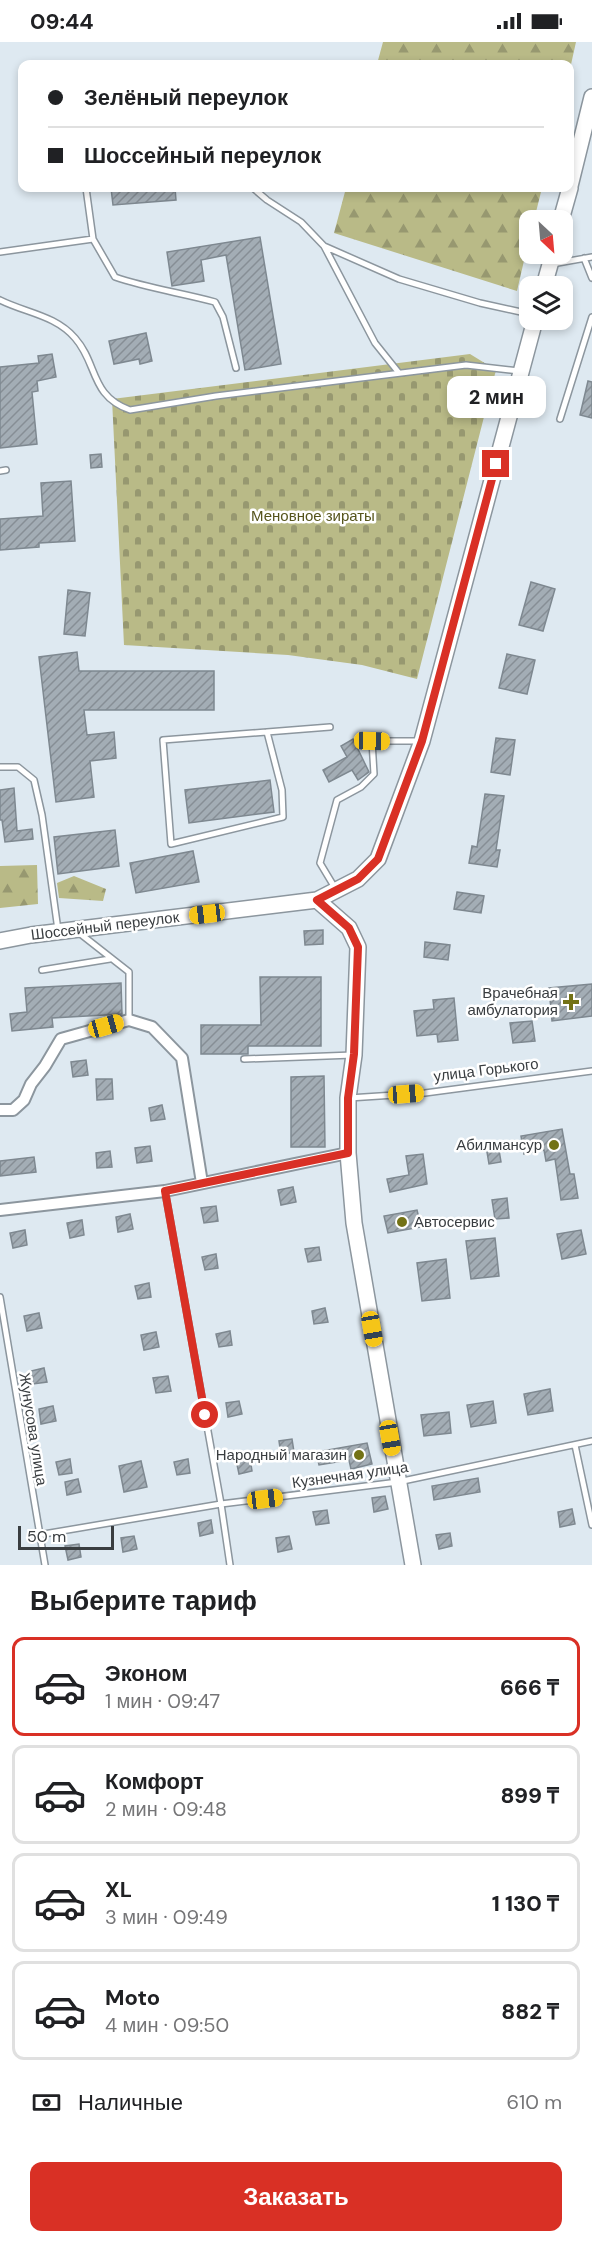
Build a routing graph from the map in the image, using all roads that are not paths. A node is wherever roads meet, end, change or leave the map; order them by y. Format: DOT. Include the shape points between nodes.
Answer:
graph roads {
  1 [pos="592,97"];
  2 [pos="574,171"];
  3 [pos="87,192"];
  4 [pos="257,192"];
  5 [pos="569,192"];
  6 [pos="564,210"];
  7 [pos="93,239"];
  8 [pos="324,246"];
  9 [pos="0,252"];
  10 [pos="592,257"];
  11 [pos="573,258"];
  12 [pos="584,258"];
  13 [pos="592,278"];
  14 [pos="0,300"];
  15 [pos="519,312"];
  16 [pos="592,317"];
  17 [pos="532,330"];
  18 [pos="237,368"];
  19 [pos="520,372"];
  20 [pos="399,373"];
  21 [pos="560,419"];
  22 [pos="330,727"];
  23 [pos="267,732"];
  24 [pos="422,741"];
  25 [pos="0,767"];
  26 [pos="337,891"];
  27 [pos="317,900"];
  28 [pos="75,929"];
  29 [pos="59,931"];
  30 [pos="0,941"];
  31 [pos="110,959"];
  32 [pos="42,970"];
  33 [pos="129,1020"];
  34 [pos="354,1054"];
  35 [pos="244,1059"];
  36 [pos="592,1071"];
  37 [pos="348,1098"];
  38 [pos="0,1110"];
  39 [pos="348,1153"];
  40 [pos="202,1183"];
  41 [pos="165,1191"];
  42 [pos="0,1210"];
  43 [pos="0,1297"];
  44 [pos="592,1441"];
  45 [pos="575,1445"];
  46 [pos="398,1482"];
  47 [pos="221,1504"];
  48 [pos="592,1525"];
  49 [pos="38,1535"];
  50 [pos="45,1565"];
  51 [pos="230,1565"];
  52 [pos="413,1565"];
  1 -- 2 [label="main road"];
  3 -- 7 [label="lane"];
  4 -- 8 [label="lane" via="302,222"];
  5 -- 6 [label="main road"];
  7 -- 9 [label="lane"];
  7 -- 18 [label="lane" via="115,277 215,302"];
  8 -- 15 [label="lane" via="399,279"];
  8 -- 20 [label="lane" via="375,343"];
  10 -- 12 [label="lane"];
  11 -- 12 [label="lane"];
  12 -- 13 [label="lane"];
  14 -- 20 [label="lane" via="61,326 75,338 105,394 130,410"];
  16 -- 21 [label="lane"];
  17 -- 19 [label="main road, Шоссейный переулок"];
  19 -- 20 [label="lane" via="466,365"];
  19 -- 24 [label="main road, Шоссейный переулок"];
  22 -- 23 [label="lane"];
  23 -- 23 [label="lane" via="163,740 171,844 283,817 282,790"];
  24 -- 26 [label="main road, Шоссейный переулок" via="378,859 358,879"];
  24 -- 26 [label="lane" via="372,741 374,774 361,788 337,800 320,863"];
  25 -- 29 [label="lane" via="18,766 34,780"];
  26 -- 27 [label="main road, Шоссейный переулок"];
  27 -- 28 [label="main road, Шоссейный переулок"];
  27 -- 34 [label="main road" via="349,928 358,947"];
  28 -- 29 [label="main road, Шоссейный переулок"];
  28 -- 31 [label="lane"];
  29 -- 30 [label="main road, Шоссейный переулок"];
  31 -- 32 [label="lane"];
  31 -- 33 [label="lane" via="129,972"];
  33 -- 38 [label="street" via="62,1039 30,1084 24,1100 13,1110"];
  33 -- 40 [label="street" via="152,1027 182,1058"];
  34 -- 35 [label="lane"];
  34 -- 37 [label="main road"];
  36 -- 37 [label="lane, улица Горького" via="425,1093"];
  37 -- 39 [label="main road"];
  39 -- 40 [label="street"];
  39 -- 46 [label="main road" via="354,1222"];
  40 -- 41 [label="street"];
  41 -- 42 [label="street"];
  41 -- 47 [label="lane"];
  43 -- 49 [label="lane, Жунусова улица"];
  44 -- 45 [label="lane, Кузнечная улица"];
  45 -- 46 [label="lane, Кузнечная улица"];
  45 -- 48 [label="lane"];
  46 -- 47 [label="lane, Кузнечная улица"];
  46 -- 52 [label="main road"];
  47 -- 49 [label="lane, Кузнечная улица"];
  47 -- 51 [label="lane"];
  49 -- 50 [label="lane, Жунусова улица"];
}
